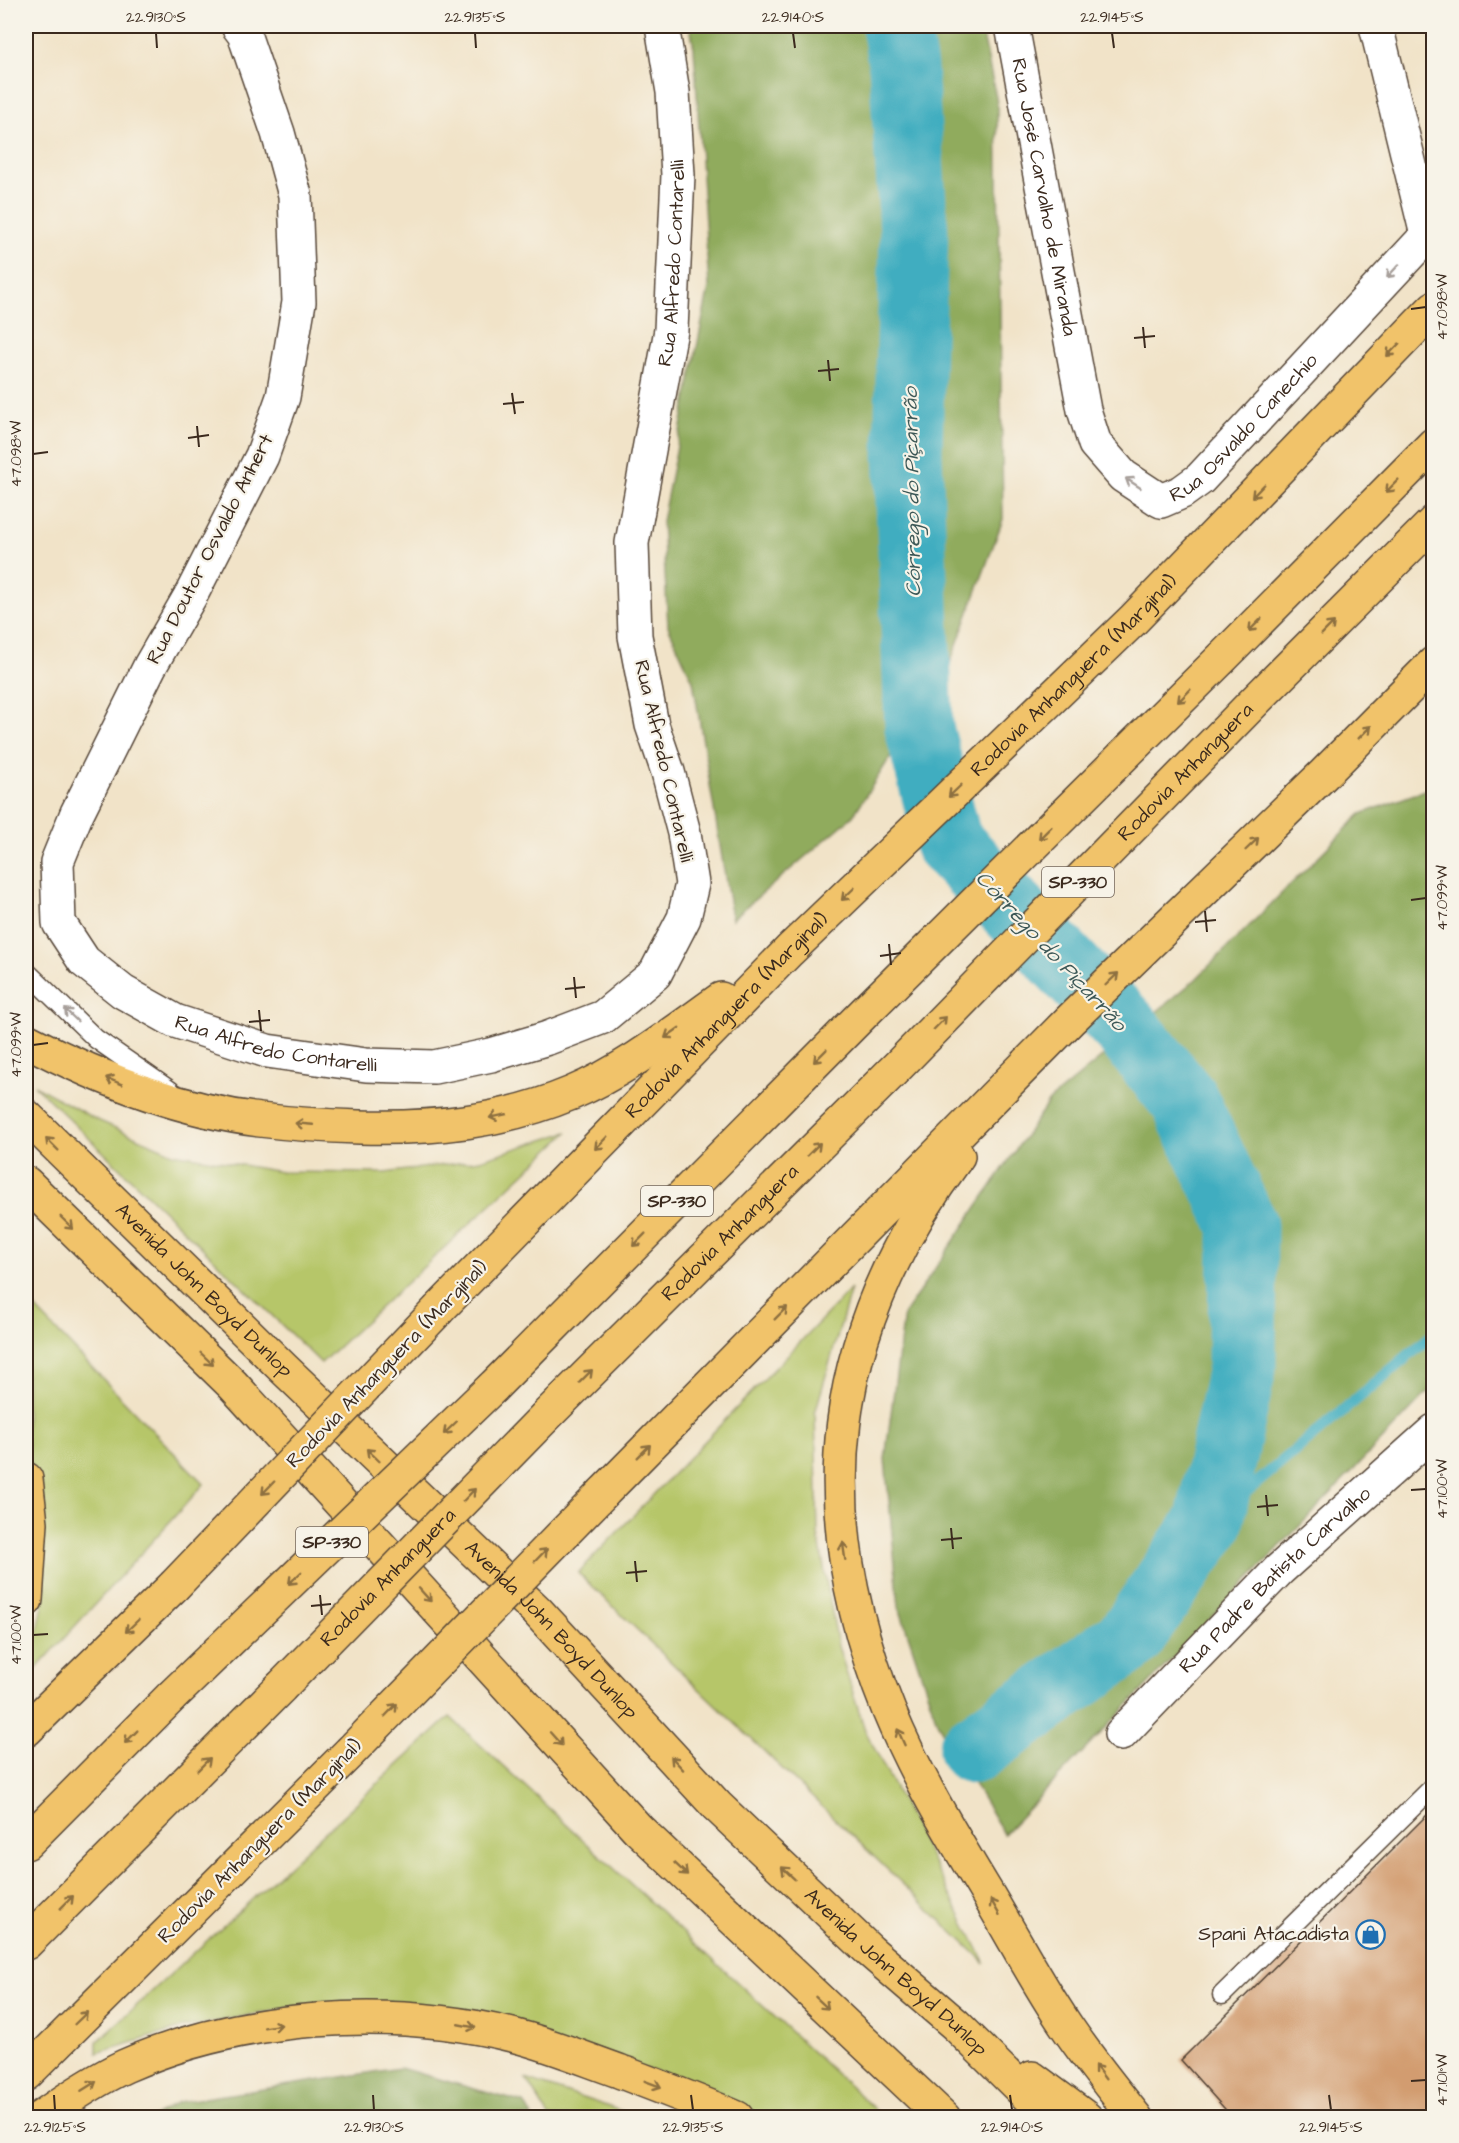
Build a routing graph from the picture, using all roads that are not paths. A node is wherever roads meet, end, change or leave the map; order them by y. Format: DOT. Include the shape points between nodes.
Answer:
graph roads {
  1 [pos="238,26"];
  2 [pos="662,26"];
  3 [pos="1012,26"];
  4 [pos="1376,26"];
  5 [pos="1430,231"];
  6 [pos="1434,308"];
  7 [pos="1075,369"];
  8 [pos="1434,444"];
  9 [pos="1434,522"];
  10 [pos="1434,663"];
  11 [pos="57,886"];
  12 [pos="789,951"];
  13 [pos="26,971"];
  14 [pos="26,1040"];
  15 [pos="1022,1070"];
  16 [pos="204,1109"];
  17 [pos="26,1116"];
  18 [pos="26,1183"];
  19 [pos="1434,1431"];
  20 [pos="26,1479"];
  21 [pos="26,1600"];
  22 [pos="26,1730"];
  23 [pos="1121,1734"];
  24 [pos="1434,1786"];
  25 [pos="26,1843"];
  26 [pos="26,1943"];
  27 [pos="1222,1995"];
  28 [pos="956,2025"];
  29 [pos="26,2074"];
  30 [pos="40,2118"];
  31 [pos="737,2118"];
  32 [pos="944,2118"];
  33 [pos="1050,2118"];
  34 [pos="1086,2118"];
  35 [pos="1136,2118"];
  1 -- 11 [label="street, Rua Doutor Osvaldo Anhert" via="279,133 295,195 299,302 283,398 261,456 77,813 57,862"];
  2 -- 11 [label="street, Rua Alfredo Contarelli" via="673,92 678,175 671,330 632,543 635,636 652,725 684,833 692,884 684,918 655,974 603,1017 492,1055 434,1067 366,1065 278,1053 175,1021 123,992 84,961 59,922"];
  3 -- 7 [label="street, Rua José Carvalho de Miranda"];
  4 -- 5 [label="street"];
  5 -- 7 [label="street, Rua Osvaldo Canechio, one-way" via="1200,480 1161,501 1123,476 1095,444"];
  6 -- 12 [label="main road, Rodovia Anhanguera (Marginal), one-way" via="1133,620"];
  8 -- 25 [label="main road, SP-330, one-way, bridge" via="493,1387 172,1696"];
  26 -- 9 [label="main road, Rodovia Anhanguera / SP-330, one-way, bridge"];
  15 -- 10 [label="main road, Rodovia Anhanguera (Marginal), one-way"];
  12 -- 16 [label="main road, one-way" via="637,1059 571,1093 512,1113 405,1128 318,1126"];
  12 -- 22 [label="main road, Rodovia Anhanguera (Marginal), one-way, bridge" via="174,1586"];
  16 -- 13 [label="lane, one-way" via="96,1039"];
  16 -- 14 [label="main road, one-way" via="118,1083"];
  29 -- 15 [label="main road, Rodovia Anhanguera (Marginal), one-way, bridge" via="350,1752"];
  35 -- 15 [label="main road, one-way" via="1065,2023 934,1804 876,1676 854,1603 842,1539 842,1430 868,1317 914,1220"];
  28 -- 17 [label="main road, Avenida John Boyd Dunlop, one-way" via="870,1951 717,1806 537,1611"];
  18 -- 32 [label="main road, one-way" via="234,1385 638,1829"];
  19 -- 23 [label="street, Rua Padre Batista Carvalho" via="1279,1570"];
  20 -- 21 [label="main road" via="31,1523"];
  24 -- 27 [label="lane"];
  28 -- 33 [label="main road, Avenida John Boyd Dunlop"];
  28 -- 34 [label="main road"];
  30 -- 31 [label="main road, one-way" via="98,2080 153,2055 235,2033 351,2018 424,2020 517,2036"];
}
